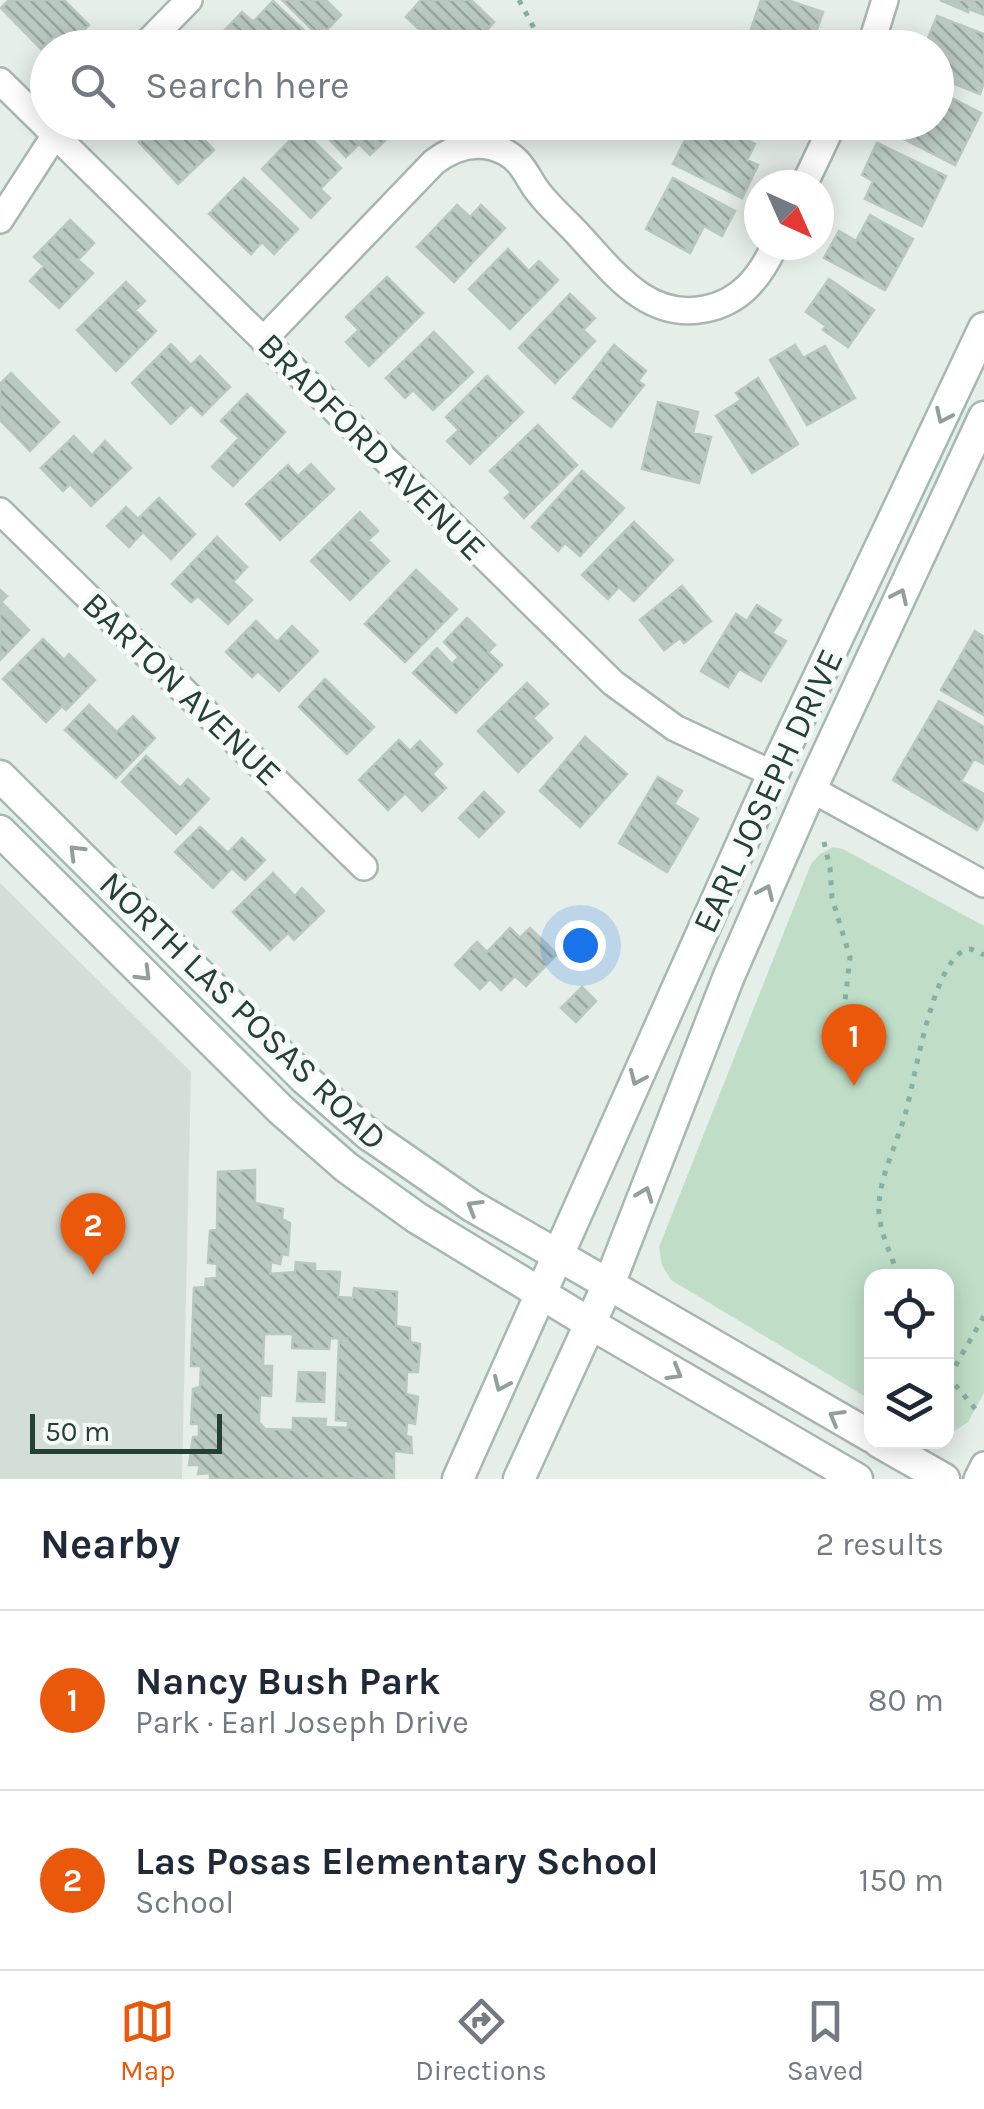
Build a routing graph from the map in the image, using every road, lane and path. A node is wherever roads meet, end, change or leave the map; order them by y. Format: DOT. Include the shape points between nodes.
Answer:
graph roads {
  1 [pos="189,0"];
  2 [pos="519,0"];
  3 [pos="885,0"];
  4 [pos="160,30"];
  5 [pos="535,30"];
  6 [pos="876,30"];
  7 [pos="0,82"];
  8 [pos="30,105"];
  9 [pos="54,140"];
  10 [pos="72,140"];
  11 [pos="480,140"];
  12 [pos="500,140"];
  13 [pos="825,140"];
  14 [pos="811,170"];
  15 [pos="0,220"];
  16 [pos="766,260"];
  17 [pos="984,328"];
  18 [pos="263,340"];
  19 [pos="984,417"];
  20 [pos="0,512"];
  21 [pos="773,774"];
  22 [pos="0,776"];
  23 [pos="811,789"];
  24 [pos="0,831"];
  25 [pos="824,842"];
  26 [pos="364,867"];
  27 [pos="983,882"];
  28 [pos="984,955"];
  29 [pos="854,1068"];
  30 [pos="558,1257"];
  31 [pos="895,1269"];
  32 [pos="608,1284"];
  33 [pos="541,1295"];
  34 [pos="984,1316"];
  35 [pos="590,1324"];
  36 [pos="954,1366"];
  37 [pos="954,1383"];
  38 [pos="977,1411"];
  39 [pos="864,1432"];
  40 [pos="891,1449"];
  41 [pos="984,1465"];
  42 [pos="458,1479"];
  43 [pos="518,1479"];
  44 [pos="857,1479"];
  45 [pos="944,1479"];
  46 [pos="976,1479"];
  1 -- 4 [label="street"];
  2 -- 5 [label="path"];
  3 -- 6 [label="street"];
  7 -- 8 [label="street, BRADFORD AVENUE"];
  9 -- 15 [label="street"];
  10 -- 18 [label="street, BRADFORD AVENUE"];
  11 -- 18 [label="street" via="434,162"];
  12 -- 16 [label="street" via="534,187 626,286 653,304 684,311 731,300"];
  13 -- 14 [label="street"];
  17 -- 21 [label="main road, EARL JOSEPH DRIVE, one-way"];
  18 -- 21 [label="street, BRADFORD AVENUE" via="613,683 675,728"];
  23 -- 19 [label="main road, EARL JOSEPH DRIVE, one-way"];
  20 -- 26 [label="street, BARTON AVENUE"];
  21 -- 30 [label="main road, EARL JOSEPH DRIVE, one-way"];
  30 -- 22 [label="main road, NORTH LAS POSAS ROAD, one-way" via="424,1176 337,1108"];
  23 -- 27 [label="street"];
  32 -- 23 [label="main road, EARL JOSEPH DRIVE, one-way"];
  24 -- 33 [label="main road, NORTH LAS POSAS ROAD, one-way" via="313,1139 405,1210"];
  25 -- 29 [label="path" via="850,958 844,1010"];
  28 -- 31 [label="path" via="962,951 924,1028 879,1208"];
  30 -- 32 [label="main road, NORTH LAS POSAS ROAD"];
  30 -- 33 [label="main road, EARL JOSEPH DRIVE"];
  32 -- 35 [label="main road, EARL JOSEPH DRIVE"];
  39 -- 32 [label="main road, NORTH LAS POSAS ROAD, one-way"];
  33 -- 35 [label="main road, NORTH LAS POSAS ROAD"];
  33 -- 42 [label="main road, EARL JOSEPH DRIVE, one-way"];
  34 -- 36 [label="path"];
  35 -- 43 [label="main road, EARL JOSEPH DRIVE"];
  35 -- 44 [label="main road, NORTH LAS POSAS ROAD, one-way"];
  37 -- 38 [label="path"];
  40 -- 45 [label="main road"];
  41 -- 46 [label="street"];
}
